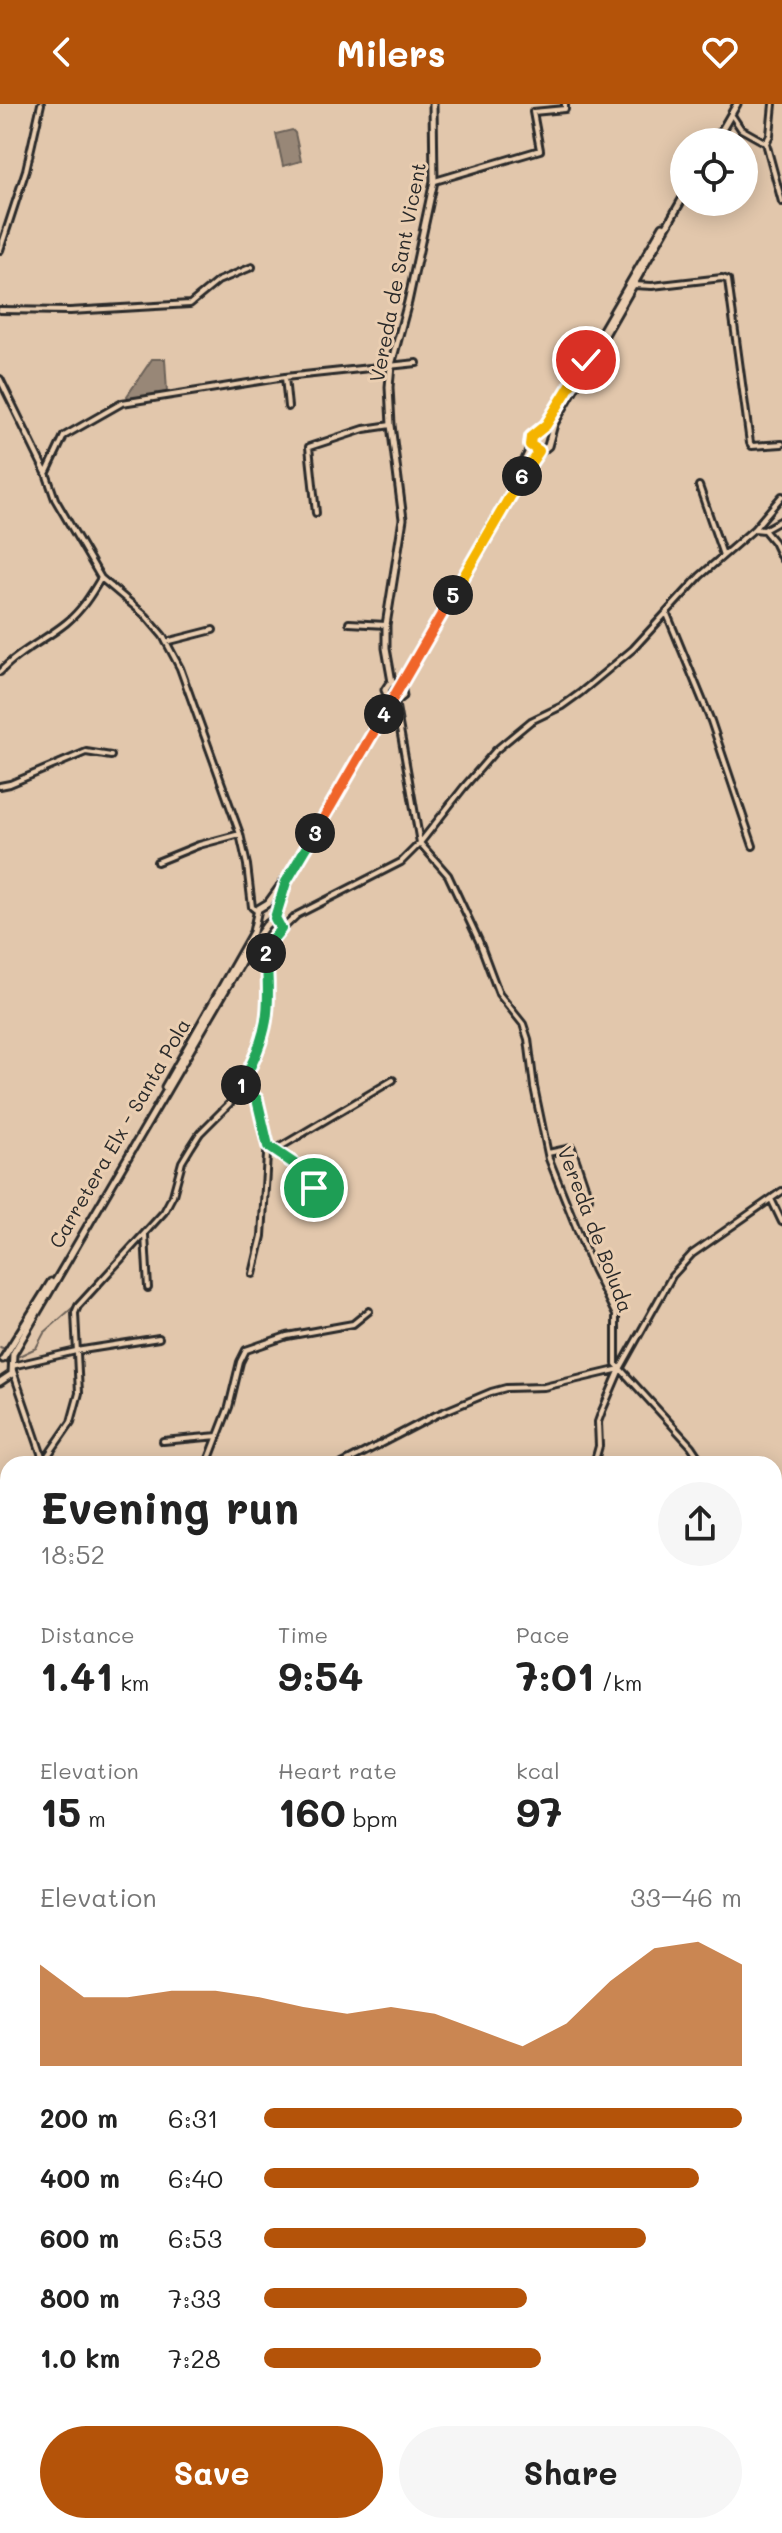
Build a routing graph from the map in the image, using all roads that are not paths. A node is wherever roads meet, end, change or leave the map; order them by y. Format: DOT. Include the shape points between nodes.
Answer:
graph roads {
  1 [pos="41,104"];
  2 [pos="433,104"];
  3 [pos="565,104"];
  4 [pos="735,104"];
  5 [pos="773,104"];
  6 [pos="733,117"];
  7 [pos="722,128"];
  8 [pos="766,143"];
  9 [pos="434,181"];
  10 [pos="782,202"];
  11 [pos="671,216"];
  12 [pos="672,216"];
  13 [pos="0,250"];
  14 [pos="252,267"];
  15 [pos="633,285"];
  16 [pos="0,310"];
  17 [pos="417,363"];
  18 [pos="391,365"];
  19 [pos="285,377"];
  20 [pos="0,379"];
  21 [pos="288,407"];
  22 [pos="391,425"];
  23 [pos="539,432"];
  24 [pos="549,439"];
  25 [pos="782,444"];
  26 [pos="530,445"];
  27 [pos="539,451"];
  28 [pos="46,473"];
  29 [pos="699,486"];
  30 [pos="782,496"];
  31 [pos="316,513"];
  32 [pos="782,520"];
  33 [pos="754,529"];
  34 [pos="764,530"];
  35 [pos="723,555"];
  36 [pos="782,559"];
  37 [pos="101,578"];
  38 [pos="667,614"];
  39 [pos="349,623"];
  40 [pos="386,625"];
  41 [pos="213,630"];
  42 [pos="166,642"];
  43 [pos="0,672"];
  44 [pos="397,683"];
  45 [pos="392,700"];
  46 [pos="111,756"];
  47 [pos="0,786"];
  48 [pos="240,834"];
  49 [pos="420,843"];
  50 [pos="753,846"];
  51 [pos="157,862"];
  52 [pos="265,906"];
  53 [pos="257,911"];
  54 [pos="275,915"];
  55 [pos="257,920"];
  56 [pos="268,924"];
  57 [pos="279,931"];
  58 [pos="393,1080"];
  59 [pos="239,1088"];
  60 [pos="268,1146"];
  61 [pos="275,1150"];
  62 [pos="548,1153"];
  63 [pos="314,1188"];
  64 [pos="782,1191"];
  65 [pos="589,1198"];
  66 [pos="771,1199"];
  67 [pos="782,1222"];
  68 [pos="145,1235"];
  69 [pos="253,1274"];
  70 [pos="148,1288"];
  71 [pos="369,1311"];
  72 [pos="159,1338"];
  73 [pos="76,1351"];
  74 [pos="2,1360"];
  75 [pos="12,1367"];
  76 [pos="620,1369"];
  77 [pos="1,1380"];
  78 [pos="218,1436"];
  79 [pos="163,1441"];
  80 [pos="41,1456"];
  81 [pos="47,1456"];
  82 [pos="210,1456"];
  83 [pos="357,1456"];
  84 [pos="596,1456"];
  85 [pos="698,1456"];
  1 -- 13 [label="street"];
  2 -- 9 [label="main road, Vereda de Sant Vicent"];
  3 -- 9 [label="street" via="565,109 533,112 540,150"];
  4 -- 7 [label="main road"];
  5 -- 8 [label="street"];
  6 -- 8 [label="street" via="741,129"];
  8 -- 10 [label="street"];
  9 -- 18 [label="main road, Vereda de Sant Vicent"];
  11 -- 23 [label="main road"];
  12 -- 15 [label="main road"];
  14 -- 16 [label="street" via="218,281 190,304"];
  15 -- 24 [label="main road"];
  15 -- 25 [label="street" via="728,280 750,443"];
  17 -- 18 [label="street"];
  18 -- 19 [label="street"];
  18 -- 22 [label="main road, Vereda de Sant Vicent"];
  19 -- 21 [label="street"];
  19 -- 28 [label="street" via="122,403 64,436"];
  20 -- 28 [label="street"];
  22 -- 31 [label="street" via="309,447"];
  22 -- 40 [label="main road, Vereda de Sant Vicent" via="403,519"];
  23 -- 24 [label="main road"];
  23 -- 26 [label="main road"];
  24 -- 27 [label="main road" via="546,449"];
  26 -- 27 [label="main road"];
  26 -- 44 [label="main road" via="524,466"];
  27 -- 44 [label="main road"];
  28 -- 37 [label="street" via="55,499"];
  29 -- 35 [label="street"];
  30 -- 33 [label="street"];
  32 -- 34 [label="street"];
  33 -- 34 [label="street"];
  33 -- 35 [label="street"];
  34 -- 36 [label="street"];
  35 -- 38 [label="street"];
  37 -- 42 [label="street" via="146,616"];
  37 -- 43 [label="street" via="68,622"];
  38 -- 49 [label="street" via="607,672 496,750"];
  38 -- 50 [label="street" via="711,721"];
  39 -- 40 [label="street"];
  40 -- 44 [label="main road, Vereda de Sant Vicent" via="386,648"];
  41 -- 42 [label="street"];
  42 -- 48 [label="street"];
  44 -- 45 [label="main road"];
  44 -- 45 [label="main road" via="385,690"];
  45 -- 49 [label="street"];
  45 -- 52 [label="main road"];
  45 -- 54 [label="main road" via="286,882"];
  46 -- 47 [label="street" via="86,752"];
  48 -- 51 [label="street"];
  48 -- 53 [label="street" via="252,907"];
  49 -- 57 [label="street" via="401,862 297,915"];
  49 -- 62 [label="street, Vereda de Boluda" via="448,875 499,994 523,1024"];
  52 -- 53 [label="main road"];
  52 -- 54 [label="main road"];
  53 -- 55 [label="main road"];
  54 -- 56 [label="main road, Carretera Elx - Santa Pola"];
  54 -- 57 [label="street"];
  55 -- 56 [label="main road"];
  55 -- 74 [label="main road, Carretera Elx - Santa Pola"];
  56 -- 57 [label="street"];
  56 -- 75 [label="main road, Carretera Elx - Santa Pola" via="13,1354"];
  57 -- 59 [label="street" via="266,953 268,1015"];
  58 -- 61 [label="street"];
  59 -- 60 [label="street" via="257,1099"];
  59 -- 68 [label="street" via="191,1147 173,1195"];
  60 -- 61 [label="street"];
  60 -- 69 [label="street" via="262,1236"];
  61 -- 63 [label="street" via="305,1171"];
  62 -- 65 [label="street" via="572,1148"];
  62 -- 76 [label="street, Vereda de Boluda" via="616,1315"];
  64 -- 66 [label="street"];
  66 -- 67 [label="street"];
  66 -- 76 [label="street" via="692,1254 672,1276"];
  68 -- 70 [label="street"];
  68 -- 73 [label="street" via="78,1306"];
  71 -- 78 [label="street" via="353,1324 246,1350"];
  72 -- 73 [label="street"];
  73 -- 75 [label="street"];
  73 -- 81 [label="street" via="76,1406"];
  74 -- 75 [label="main road"];
  75 -- 77 [label="main road" via="10,1377"];
  75 -- 80 [label="street"];
  76 -- 83 [label="street" via="544,1387 491,1392"];
  76 -- 84 [label="street" via="598,1422"];
  76 -- 85 [label="street"];
  78 -- 79 [label="street"];
  78 -- 82 [label="street"];
}
